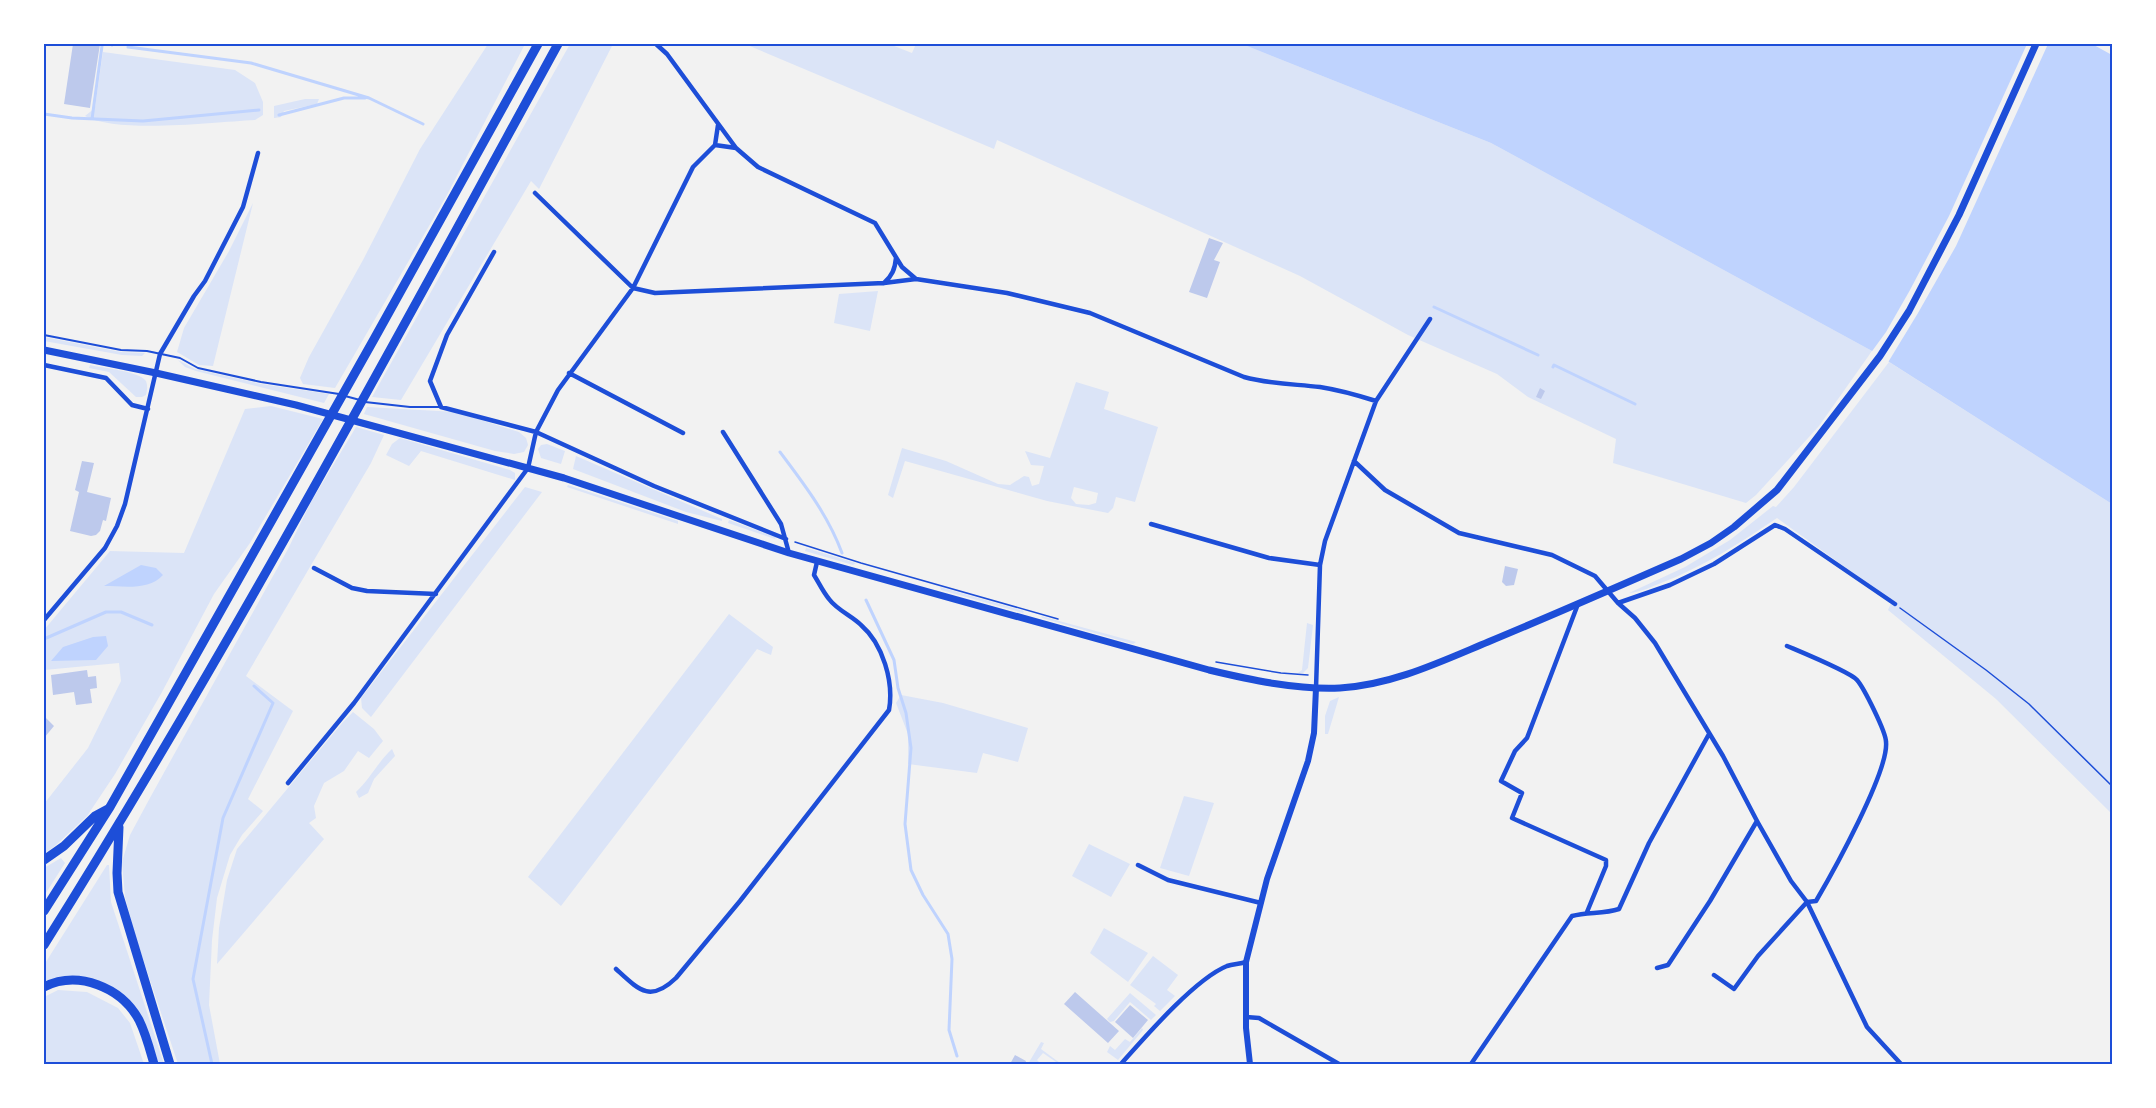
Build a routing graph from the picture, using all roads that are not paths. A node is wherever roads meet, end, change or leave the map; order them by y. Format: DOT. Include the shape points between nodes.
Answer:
graph roads {
  1 [pos="538,44"];
  2 [pos="558,44"];
  3 [pos="656,44"];
  4 [pos="2036,44"];
  5 [pos="718,125"];
  6 [pos="715,145"];
  7 [pos="736,148"];
  8 [pos="258,153"];
  9 [pos="535,193"];
  10 [pos="494,252"];
  11 [pos="896,258"];
  12 [pos="916,279"];
  13 [pos="884,283"];
  14 [pos="633,288"];
  15 [pos="1430,319"];
  16 [pos="44,335"];
  17 [pos="44,350"];
  18 [pos="160,354"];
  19 [pos="44,365"];
  20 [pos="156,373"];
  21 [pos="569,374"];
  22 [pos="1376,401"];
  23 [pos="441,407"];
  24 [pos="148,409"];
  25 [pos="536,432"];
  26 [pos="723,432"];
  27 [pos="683,433"];
  28 [pos="1354,461"];
  29 [pos="528,468"];
  30 [pos="1150,524"];
  31 [pos="786,539"];
  32 [pos="789,553"];
  33 [pos="817,562"];
  34 [pos="1320,565"];
  35 [pos="314,568"];
  36 [pos="1608,591"];
  37 [pos="436,594"];
  38 [pos="1618,603"];
  39 [pos="1578,604"];
  40 [pos="1895,604"];
  41 [pos="44,620"];
  42 [pos="1787,646"];
  43 [pos="1316,688"];
  44 [pos="1709,734"];
  45 [pos="288,783"];
  46 [pos="110,807"];
  47 [pos="1757,821"];
  48 [pos="119,825"];
  49 [pos="44,860"];
  50 [pos="1138,865"];
  51 [pos="1807,902"];
  52 [pos="1261,903"];
  53 [pos="44,911"];
  54 [pos="1587,912"];
  55 [pos="44,945"];
  56 [pos="1246,962"];
  57 [pos="1656,968"];
  58 [pos="616,969"];
  59 [pos="1714,975"];
  60 [pos="44,987"];
  61 [pos="1246,1017"];
  62 [pos="154,1065"];
  63 [pos="170,1065"];
  64 [pos="1121,1065"];
  65 [pos="1251,1065"];
  66 [pos="1339,1065"];
  67 [pos="1471,1065"];
  68 [pos="1901,1065"];
  1 -- 46 [label="highway"];
  2 -- 48 [label="highway" via="390,350"];
  3 -- 5 [label="street"];
  4 -- 36 [label="main road" via="1959,215 1908,311 1862,380 1777,490 1711,543"];
  5 -- 6 [label="street"];
  5 -- 7 [label="street"];
  6 -- 7 [label="street"];
  6 -- 14 [label="street" via="693,167"];
  7 -- 11 [label="street" via="758,167 875,223"];
  8 -- 18 [label="street" via="243,207 205,281"];
  9 -- 14 [label="street"];
  10 -- 23 [label="street" via="447,335 430,381"];
  11 -- 12 [label="street"];
  11 -- 13 [label="street" via="895,268"];
  12 -- 13 [label="street"];
  12 -- 22 [label="street" via="1007,293 1090,313 1262,383 1319,387"];
  13 -- 14 [label="street" via="655,293"];
  14 -- 21 [label="street"];
  15 -- 22 [label="street"];
  16 -- 18 [label="lane"];
  17 -- 20 [label="main road"];
  18 -- 20 [label="street"];
  18 -- 23 [label="lane" via="180,358 198,368 329,391 375,404"];
  19 -- 24 [label="street" via="106,378 132,405"];
  20 -- 24 [label="street"];
  20 -- 29 [label="main road" via="296,405"];
  21 -- 25 [label="street"];
  21 -- 27 [label="street"];
  22 -- 28 [label="street"];
  23 -- 25 [label="street"];
  24 -- 41 [label="street" via="117,526 105,548"];
  25 -- 29 [label="street"];
  25 -- 31 [label="street" via="654,486"];
  26 -- 31 [label="street" via="781,524"];
  28 -- 34 [label="street"];
  28 -- 36 [label="street" via="1385,490 1459,533 1552,555 1595,576"];
  29 -- 32 [label="main road"];
  29 -- 37 [label="street"];
  30 -- 34 [label="street" via="1269,558"];
  31 -- 32 [label="street"];
  32 -- 33 [label="main road"];
  33 -- 43 [label="main road" via="1209,670"];
  33 -- 58 [label="street" via="814,575 829,601 875,641 887,670 889,710 676,978 659,991 646,992"];
  34 -- 43 [label="street"];
  35 -- 37 [label="street" via="352,588"];
  36 -- 38 [label="street"];
  36 -- 39 [label="main road"];
  37 -- 45 [label="street"];
  38 -- 40 [label="street" via="1714,564 1775,525"];
  38 -- 44 [label="street" via="1655,644"];
  39 -- 43 [label="main road" via="1384,681"];
  39 -- 54 [label="street" via="1527,738 1515,751 1501,782 1522,793 1512,818 1606,861"];
  42 -- 51 [label="street" via="1857,679 1886,742 1880,772 1836,866 1816,901"];
  43 -- 52 [label="street" via="1314,734 1308,761"];
  44 -- 47 [label="street"];
  44 -- 54 [label="street" via="1649,843 1619,909"];
  46 -- 49 [label="highway"];
  46 -- 53 [label="highway"];
  47 -- 51 [label="street"];
  47 -- 57 [label="street" via="1668,965"];
  48 -- 55 [label="highway"];
  48 -- 63 [label="highway" via="118,892"];
  50 -- 52 [label="street" via="1168,880"];
  51 -- 59 [label="street" via="1734,989"];
  51 -- 68 [label="street" via="1867,1027"];
  52 -- 56 [label="street"];
  54 -- 67 [label="street" via="1572,916 1564,926"];
  56 -- 61 [label="street"];
  56 -- 64 [label="street" via="1228,966 1208,978"];
  60 -- 62 [label="highway" via="62,980 80,981 115,993 140,1022"];
  61 -- 65 [label="street"];
  61 -- 66 [label="street" via="1259,1018"];
}
